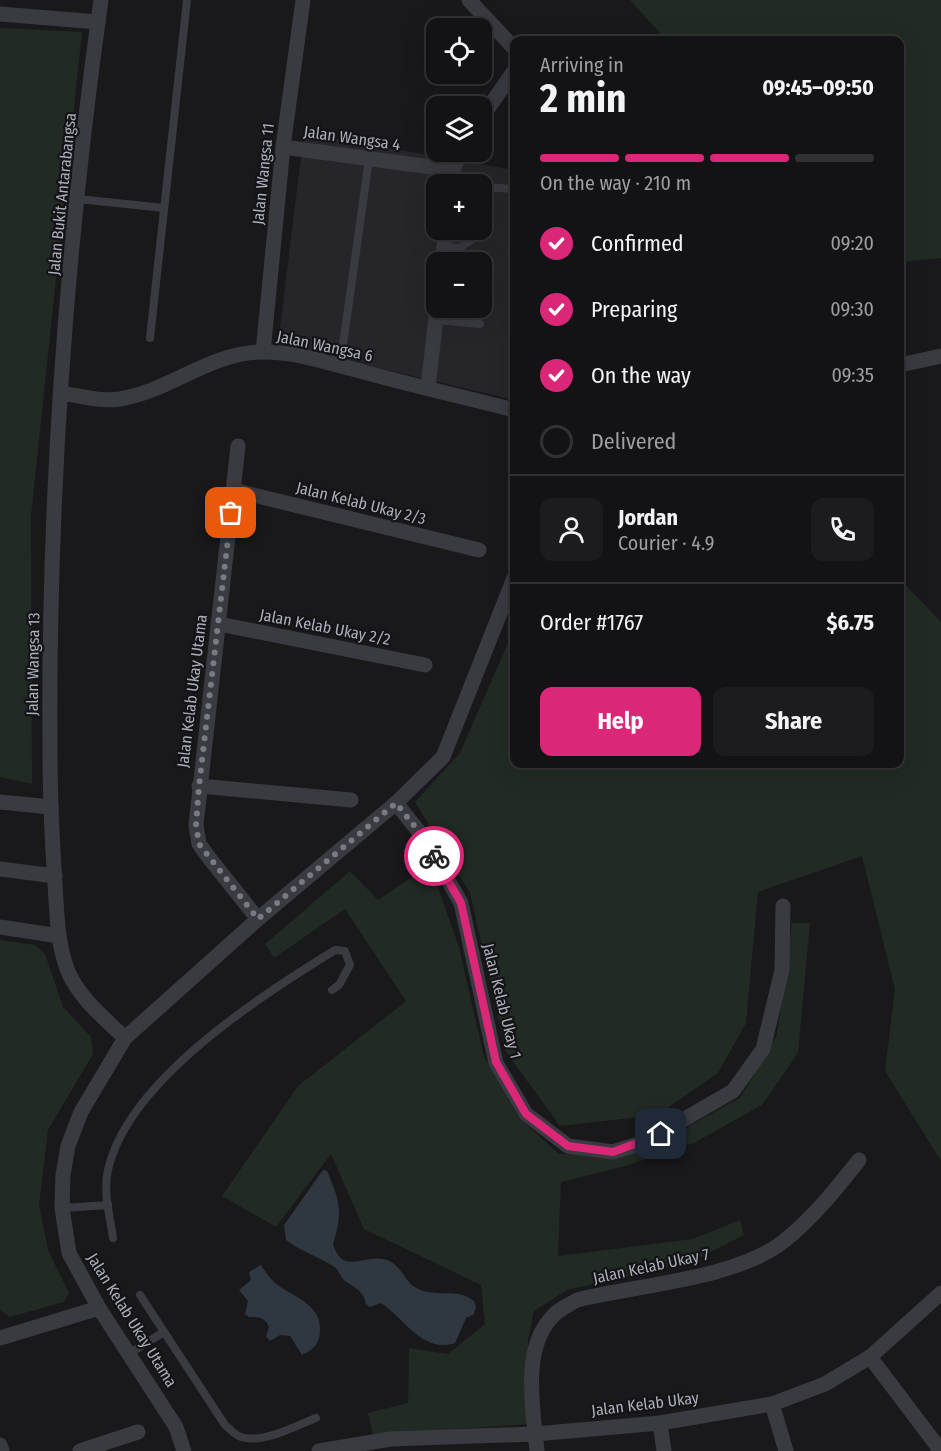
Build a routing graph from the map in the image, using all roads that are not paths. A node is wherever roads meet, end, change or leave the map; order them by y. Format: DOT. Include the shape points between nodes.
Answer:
graph roads {
  1 [pos="101,0"];
  2 [pos="187,0"];
  3 [pos="303,0"];
  4 [pos="469,0"];
  5 [pos="0,14"];
  6 [pos="98,22"];
  7 [pos="510,44"];
  8 [pos="510,77"];
  9 [pos="492,103"];
  10 [pos="283,147"];
  11 [pos="369,159"];
  12 [pos="438,174"];
  13 [pos="492,188"];
  14 [pos="510,189"];
  15 [pos="78,200"];
  16 [pos="164,208"];
  17 [pos="471,240"];
  18 [pos="450,252"];
  19 [pos="437,318"];
  20 [pos="454,318"];
  21 [pos="480,324"];
  22 [pos="150,338"];
  23 [pos="263,352"];
  24 [pos="941,356"];
  25 [pos="904,364"];
  26 [pos="340,366"];
  27 [pos="428,388"];
  28 [pos="62,393"];
  29 [pos="510,409"];
  30 [pos="238,447"];
  31 [pos="233,490"];
  32 [pos="479,550"];
  33 [pos="510,594"];
  34 [pos="219,624"];
  35 [pos="425,665"];
  36 [pos="199,786"];
  37 [pos="351,800"];
  38 [pos="0,802"];
  39 [pos="396,803"];
  40 [pos="51,807"];
  41 [pos="0,869"];
  42 [pos="54,876"];
  43 [pos="783,906"];
  44 [pos="258,919"];
  45 [pos="0,927"];
  46 [pos="58,936"];
  47 [pos="332,990"];
  48 [pos="125,1038"];
  49 [pos="860,1160"];
  50 [pos="108,1205"];
  51 [pos="62,1208"];
  52 [pos="113,1238"];
  53 [pos="941,1293"];
  54 [pos="140,1295"];
  55 [pos="99,1308"];
  56 [pos="164,1332"];
  57 [pos="0,1338"];
  58 [pos="130,1353"];
  59 [pos="870,1357"];
  60 [pos="772,1404"];
  61 [pos="316,1418"];
  62 [pos="660,1423"];
  63 [pos="138,1432"];
  64 [pos="535,1434"];
  65 [pos="0,1445"];
  66 [pos="941,1450"];
  67 [pos="2,1451"];
  68 [pos="80,1451"];
  69 [pos="184,1451"];
  70 [pos="319,1451"];
  71 [pos="537,1451"];
  72 [pos="663,1451"];
  73 [pos="786,1451"];
  1 -- 6 [label="street, Jalan Bukit Antarabangsa"];
  2 -- 16 [label="lane"];
  3 -- 10 [label="street, Jalan Wangsa 11"];
  4 -- 7 [label="street"];
  5 -- 6 [label="street"];
  6 -- 15 [label="street, Jalan Bukit Antarabangsa"];
  8 -- 9 [label="street"];
  10 -- 11 [label="street, Jalan Wangsa 4"];
  10 -- 23 [label="street, Jalan Wangsa 11"];
  11 -- 12 [label="street, Jalan Wangsa 4"];
  11 -- 26 [label="lane"];
  13 -- 14 [label="lane"];
  15 -- 16 [label="lane"];
  15 -- 28 [label="street, Jalan Bukit Antarabangsa"];
  16 -- 22 [label="lane"];
  17 -- 18 [label="lane"];
  19 -- 27 [label="street"];
  20 -- 21 [label="lane"];
  23 -- 26 [label="street, Jalan Wangsa 6"];
  23 -- 28 [label="street, Jalan Wangsa 6" via="202,365 141,395 99,400"];
  24 -- 25 [label="street"];
  26 -- 27 [label="street, Jalan Wangsa 6"];
  27 -- 29 [label="street, Jalan Wangsa 6"];
  28 -- 40 [label="street, Jalan Wangsa 13" via="49,674"];
  30 -- 31 [label="street, Jalan Kelab Ukay Utama"];
  31 -- 32 [label="street, Jalan Kelab Ukay 2/3"];
  31 -- 34 [label="street, Jalan Kelab Ukay Utama"];
  33 -- 39 [label="street, Jalan Kelab Ukay Utama" via="443,758"];
  34 -- 35 [label="street, Jalan Kelab Ukay 2/2"];
  34 -- 36 [label="street, Jalan Kelab Ukay Utama"];
  36 -- 37 [label="street"];
  36 -- 44 [label="street, Jalan Kelab Ukay Utama" via="199,844"];
  38 -- 40 [label="street"];
  39 -- 43 [label="street, Jalan Kelab Ukay 1" via="424,838 461,903 496,1062 526,1114 568,1146 613,1152 645,1142 733,1091 764,1049 782,970"];
  39 -- 44 [label="street, Jalan Kelab Ukay Utama"];
  40 -- 42 [label="street, Jalan Wangsa 13"];
  41 -- 42 [label="street"];
  42 -- 46 [label="street, Jalan Wangsa 13"];
  44 -- 48 [label="street, Jalan Kelab Ukay Utama"];
  45 -- 46 [label="street"];
  46 -- 48 [label="street, Jalan Wangsa 13" via="68,970 86,1000"];
  47 -- 50 [label="lane" via="350,965 345,951 335,950 271,990 167,1072 113,1151 107,1173"];
  48 -- 51 [label="street, Jalan Kelab Ukay Utama" via="81,1112 68,1146"];
  49 -- 64 [label="street, Jalan Kelab Ukay 7" via="782,1243 738,1265 577,1300 554,1315 534,1351"];
  50 -- 51 [label="lane"];
  50 -- 52 [label="lane"];
  51 -- 55 [label="street, Jalan Kelab Ukay Utama" via="69,1253"];
  53 -- 59 [label="street, Jalan Kelab Ukay"];
  54 -- 56 [label="lane"];
  55 -- 57 [label="street"];
  55 -- 58 [label="street, Jalan Kelab Ukay Utama"];
  56 -- 58 [label="lane"];
  56 -- 61 [label="lane" via="225,1425 238,1436 265,1436"];
  58 -- 69 [label="street, Jalan Kelab Ukay Utama" via="177,1427"];
  59 -- 60 [label="street, Jalan Kelab Ukay" via="825,1384"];
  59 -- 66 [label="street"];
  60 -- 62 [label="street, Jalan Kelab Ukay"];
  60 -- 73 [label="street"];
  62 -- 64 [label="street, Jalan Kelab Ukay"];
  62 -- 72 [label="street"];
  63 -- 68 [label="street"];
  64 -- 70 [label="street, Jalan Kelab Ukay" via="391,1439"];
  64 -- 71 [label="street, Jalan Kelab Ukay 7"];
  65 -- 67 [label="street"];
}
